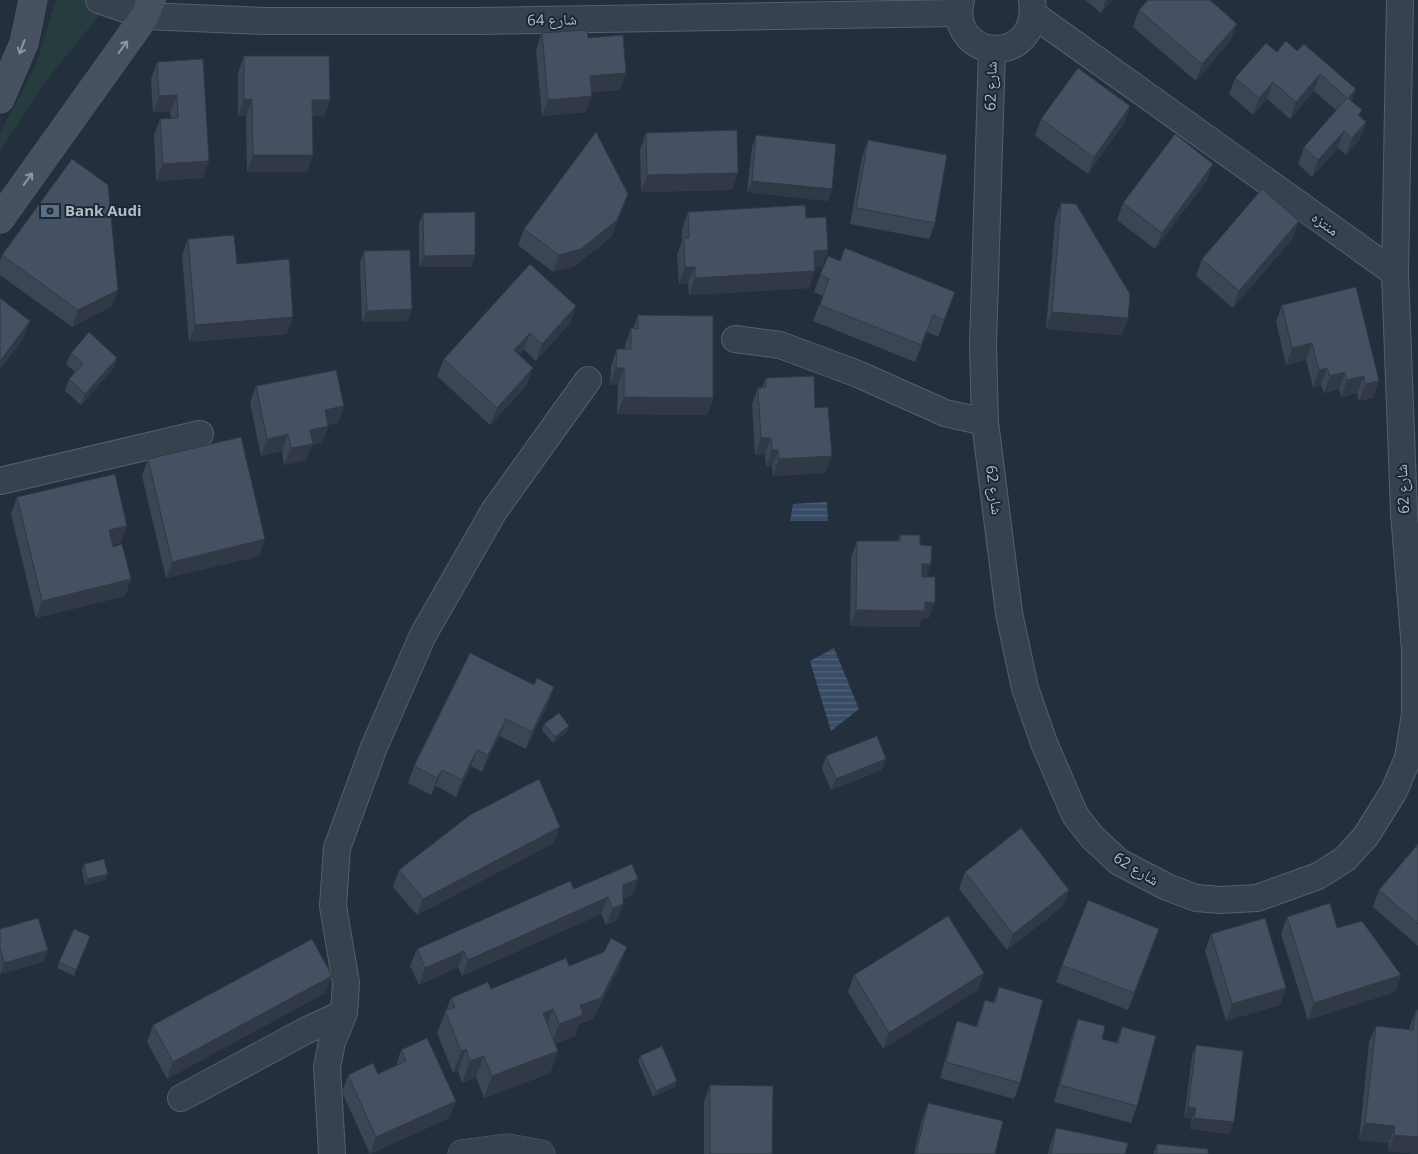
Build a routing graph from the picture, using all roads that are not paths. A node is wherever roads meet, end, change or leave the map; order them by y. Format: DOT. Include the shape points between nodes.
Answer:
graph roads {
  1 [pos="99,0"];
  2 [pos="1400,0"];
  3 [pos="35,5"];
  4 [pos="960,6"];
  5 [pos="148,8"];
  6 [pos="1033,8"];
  7 [pos="992,50"];
  8 [pos="0,99"];
  9 [pos="0,219"];
  10 [pos="1394,273"];
  11 [pos="735,339"];
  12 [pos="588,380"];
  13 [pos="985,422"];
  14 [pos="200,434"];
  15 [pos="0,481"];
  16 [pos="344,1014"];
  17 [pos="181,1098"];
  18 [pos="332,1154"];
  19 [pos="462,1154"];
  20 [pos="541,1154"];
  1 -- 5 [label="street, شارع 64"];
  2 -- 10 [label="street"];
  3 -- 8 [label="main road, one-way" via="24,43"];
  4 -- 5 [label="street, شارع 64" via="478,21 265,22"];
  4 -- 7 [label="street" via="963,30 975,44"];
  9 -- 5 [label="main road, one-way"];
  6 -- 7 [label="street" via="1030,30 1020,41 1007,48"];
  6 -- 10 [label="street, منتزه"];
  7 -- 13 [label="street, شارع 62" via="983,345"];
  10 -- 13 [label="street, شارع 62" via="1416,714 1408,758 1394,792 1366,836 1345,859 1318,876 1257,898 1196,898 1119,862 1075,815 1054,770 1025,688 1009,613"];
  11 -- 13 [label="street" via="780,345 858,374 946,413"];
  12 -- 16 [label="street" via="494,510 423,635 374,747 337,848 333,906 346,983"];
  14 -- 15 [label="street"];
  16 -- 17 [label="street" via="305,1031"];
  16 -- 18 [label="street" via="332,1042 327,1067"];
  19 -- 20 [label="street" via="508,1148"];
}
